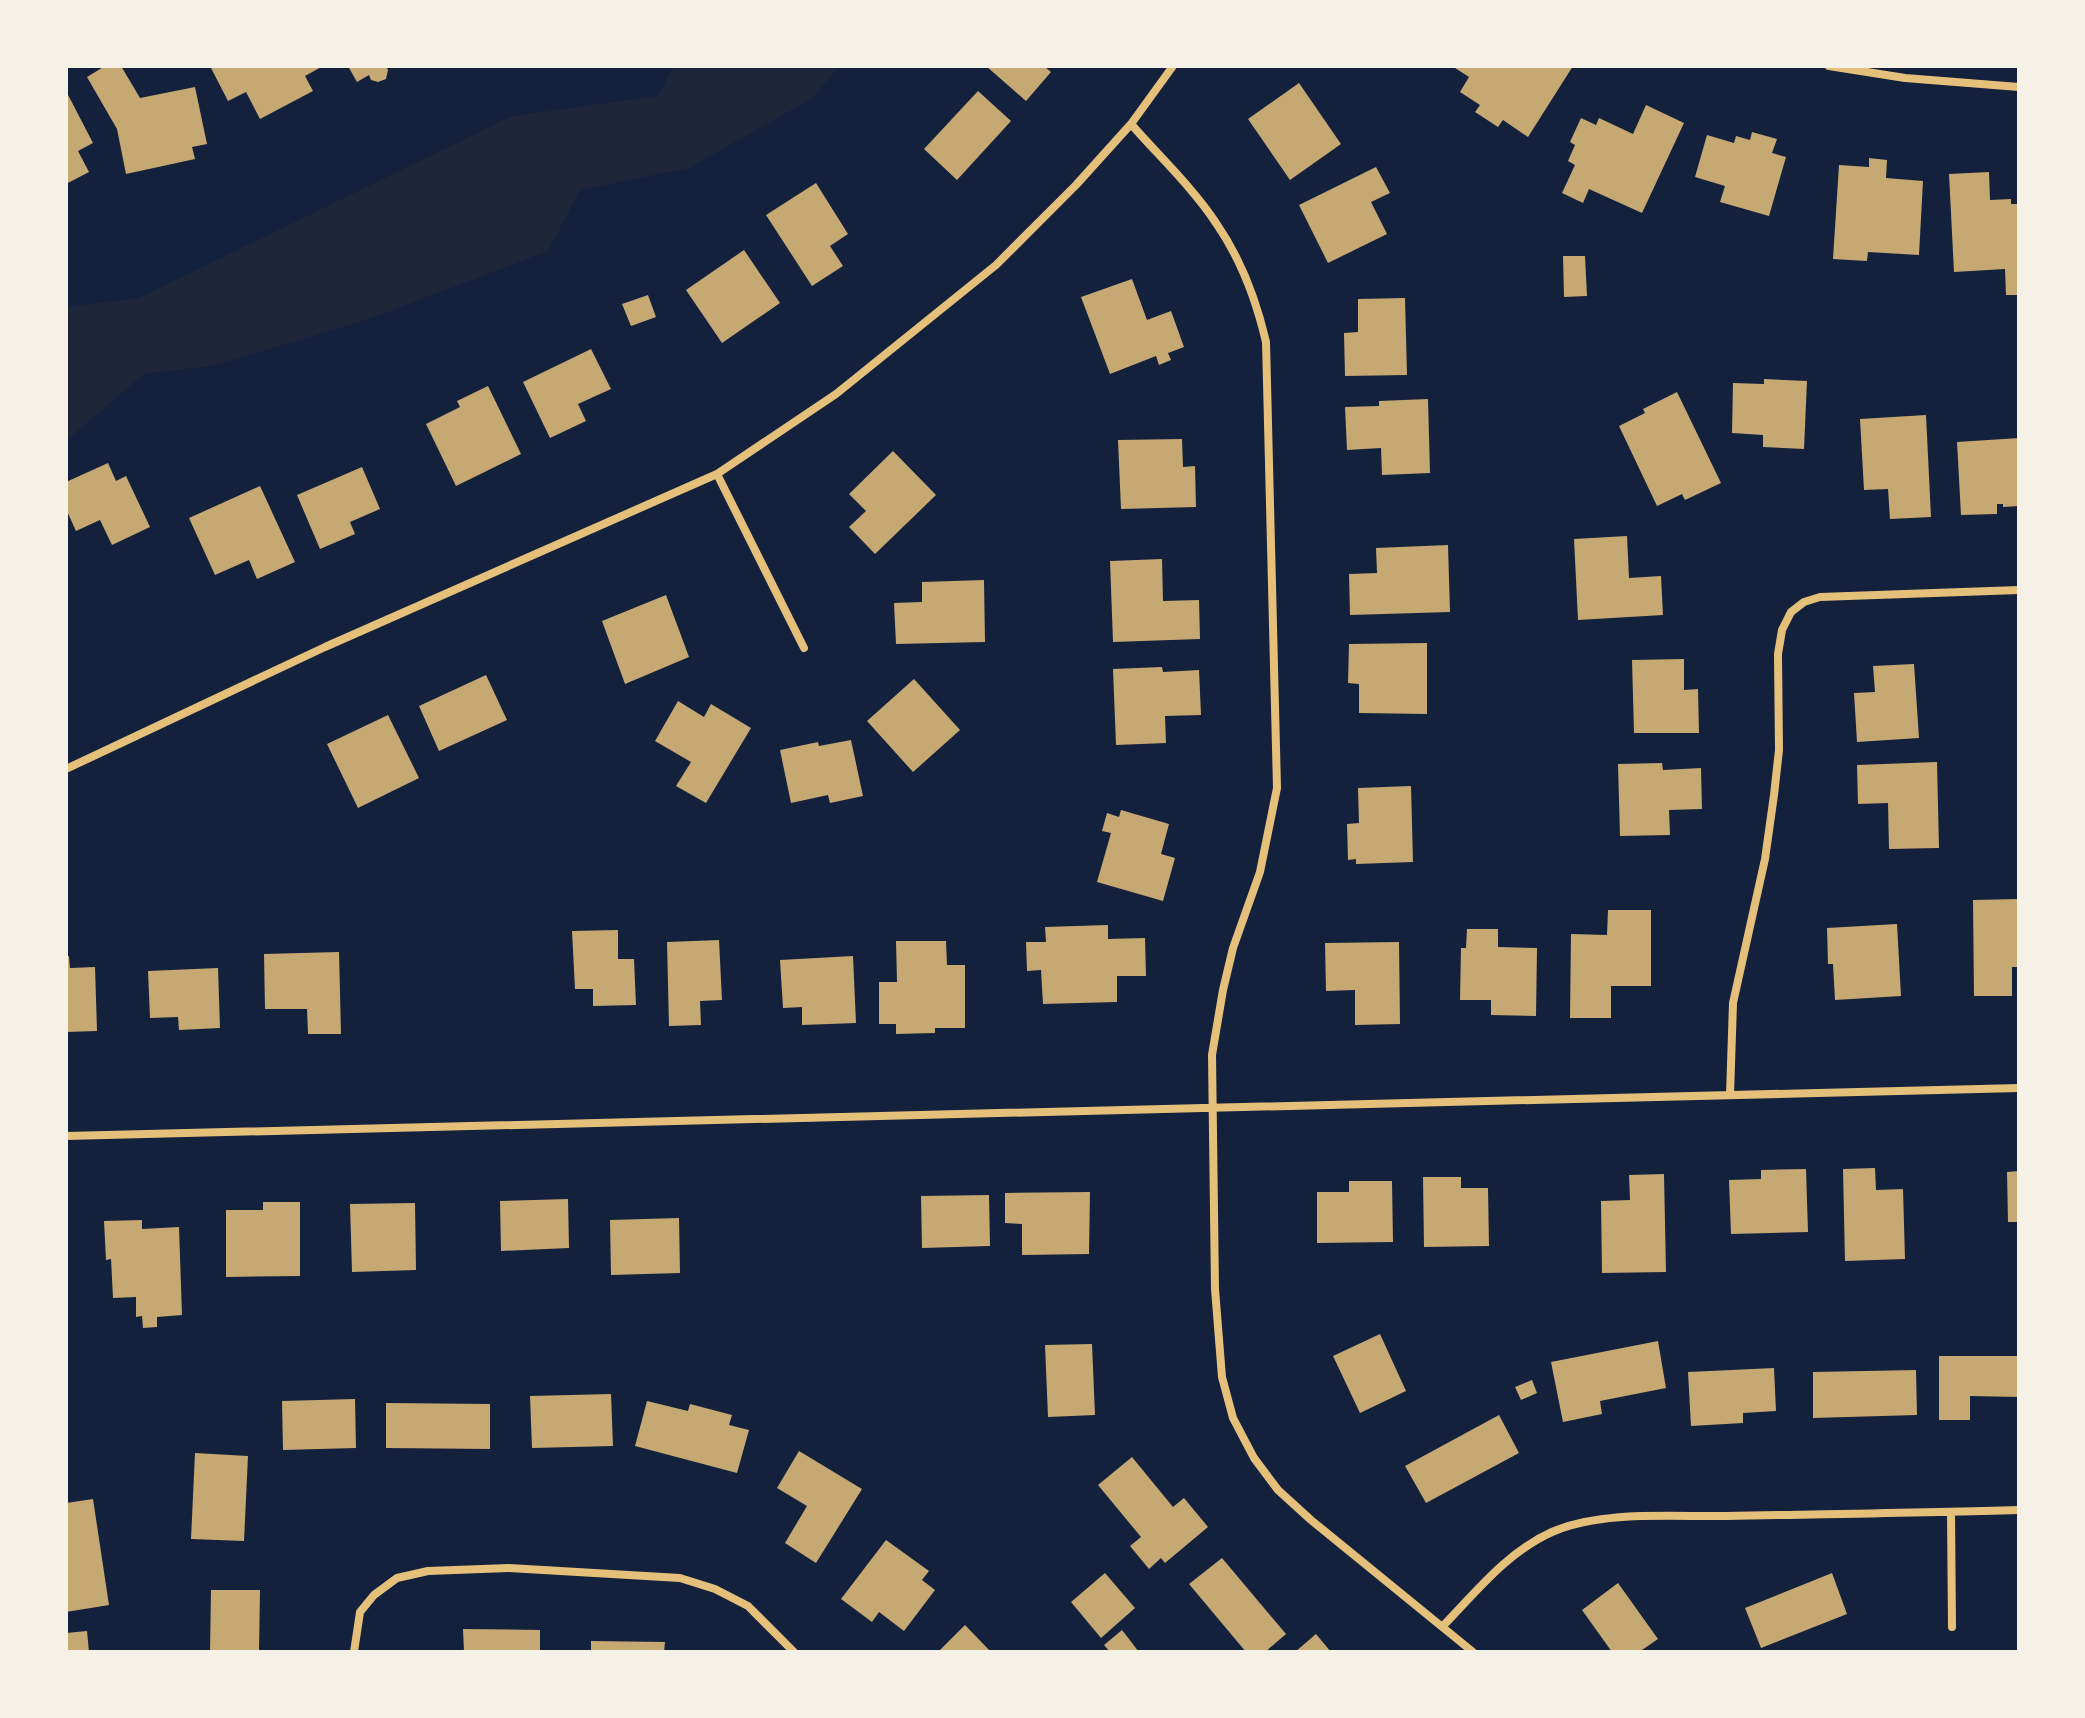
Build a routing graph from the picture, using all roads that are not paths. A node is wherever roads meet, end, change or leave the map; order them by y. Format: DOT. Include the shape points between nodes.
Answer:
graph roads {
  1 [pos="1173,66"];
  2 [pos="1829,66"];
  3 [pos="2019,87"];
  4 [pos="1131,124"];
  5 [pos="717,474"];
  6 [pos="2019,590"];
  7 [pos="804,648"];
  8 [pos="66,769"];
  9 [pos="2019,1088"];
  10 [pos="1730,1095"];
  11 [pos="1213,1108"];
  12 [pos="66,1136"];
  13 [pos="2019,1510"];
  14 [pos="1951,1512"];
  15 [pos="1443,1626"];
  16 [pos="1952,1627"];
  17 [pos="354,1652"];
  18 [pos="794,1652"];
  19 [pos="1473,1652"];
  1 -- 4 [label="street"];
  2 -- 3 [label="street"];
  4 -- 5 [label="street" via="996,265 836,394"];
  4 -- 11 [label="street" via="1216,221 1255,299 1266,342 1277,788 1260,872 1217,1015"];
  5 -- 7 [label="street"];
  5 -- 8 [label="street" via="325,647"];
  6 -- 10 [label="street" via="1820,597 1791,612 1778,654 1779,750 1765,859 1733,1003"];
  9 -- 10 [label="street"];
  10 -- 11 [label="street"];
  11 -- 12 [label="street"];
  11 -- 15 [label="street" via="1217,1333 1233,1418 1278,1490"];
  13 -- 14 [label="street"];
  14 -- 15 [label="street" via="1647,1517 1579,1524 1525,1546"];
  14 -- 16 [label="street"];
  15 -- 19 [label="street"];
  17 -- 18 [label="street" via="360,1612 397,1578 428,1571 509,1568 680,1578 748,1606"];
}
